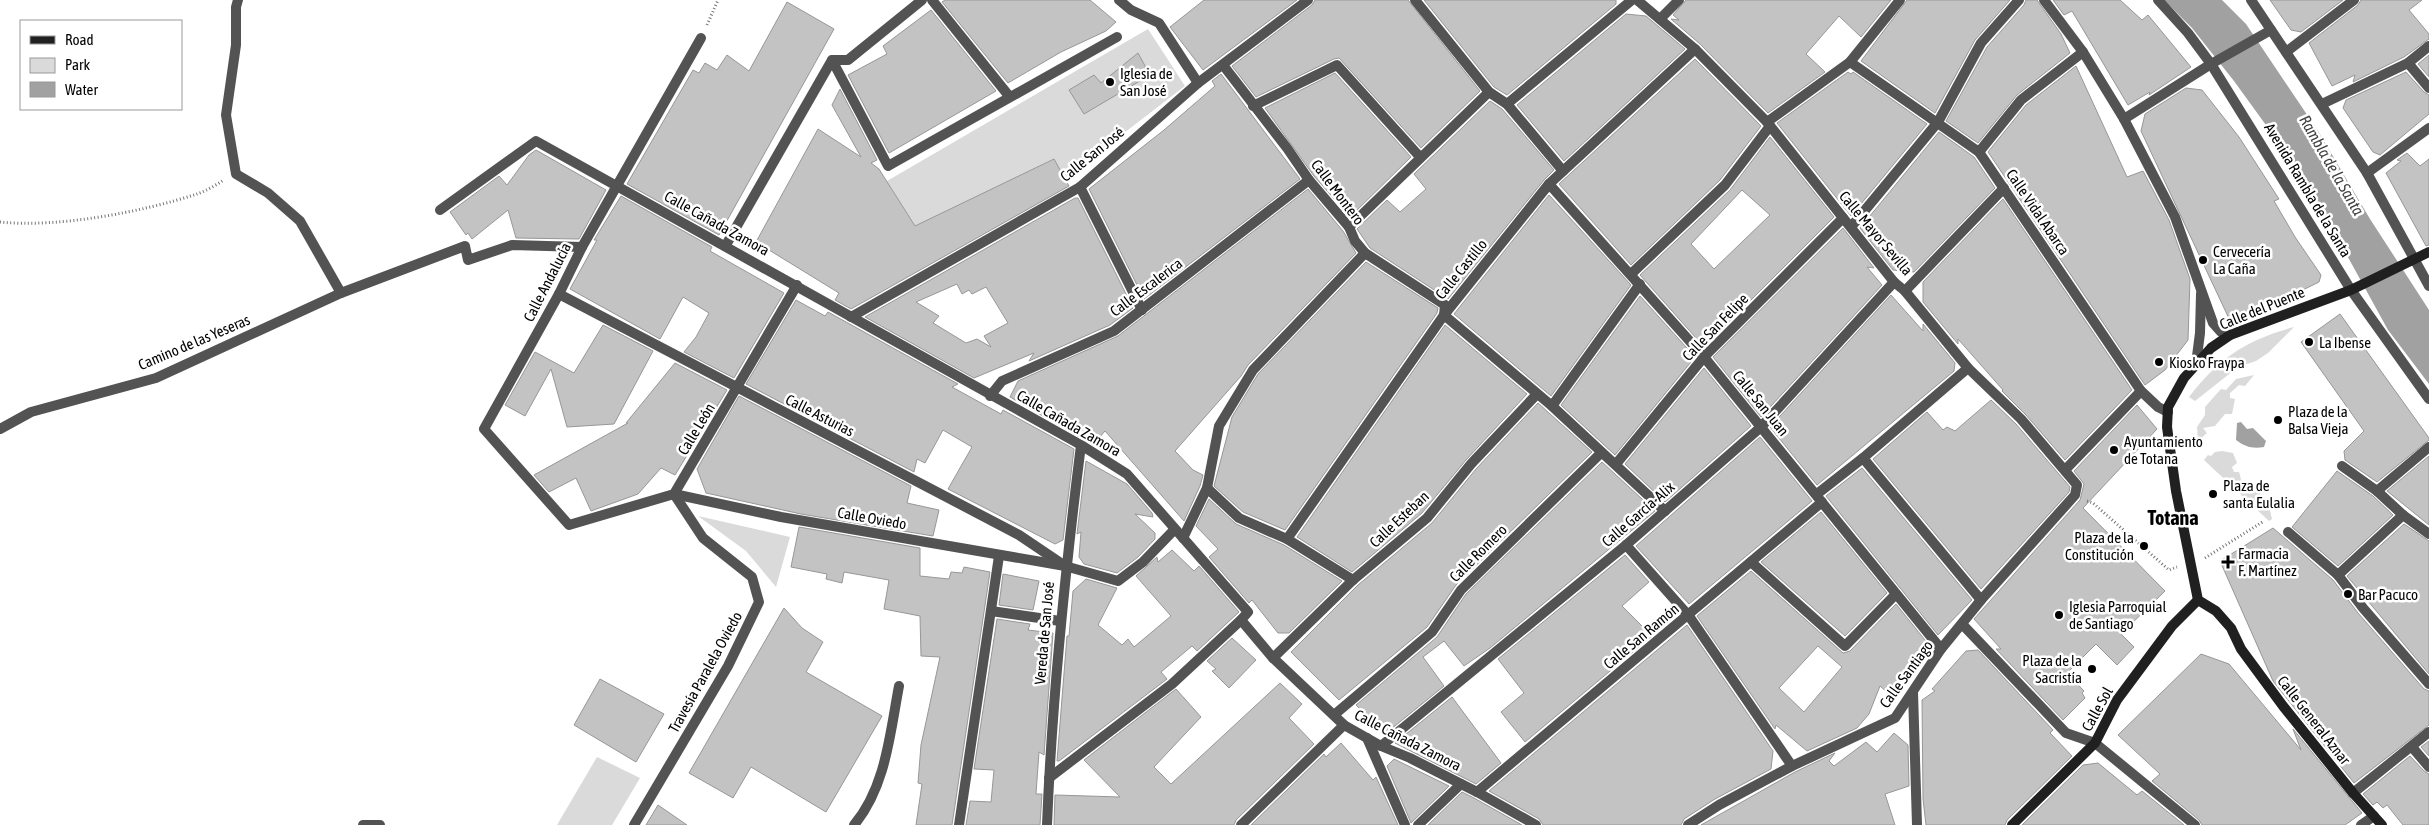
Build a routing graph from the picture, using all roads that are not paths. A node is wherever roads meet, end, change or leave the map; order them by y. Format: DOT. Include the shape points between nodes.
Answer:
graph roads {
  1 [pos="238,0"];
  2 [pos="922,0"];
  3 [pos="932,0"];
  4 [pos="1308,0"];
  5 [pos="1415,0"];
  6 [pos="1632,0"];
  7 [pos="1637,0"];
  8 [pos="1678,0"];
  9 [pos="1900,0"];
  10 [pos="2019,0"];
  11 [pos="2044,0"];
  12 [pos="2158,0"];
  13 [pos="2251,0"];
  14 [pos="2354,0"];
  15 [pos="1123,1"];
  16 [pos="1660,19"];
  17 [pos="2271,30"];
  18 [pos="1117,37"];
  19 [pos="702,38"];
  20 [pos="2429,46"];
  21 [pos="1695,49"];
  22 [pos="2083,52"];
  23 [pos="2286,52"];
  24 [pos="832,60"];
  25 [pos="1850,62"];
  26 [pos="2408,63"];
  27 [pos="2211,64"];
  28 [pos="1223,65"];
  29 [pos="1198,83"];
  30 [pos="2429,88"];
  31 [pos="1489,92"];
  32 [pos="1008,96"];
  33 [pos="1507,104"];
  34 [pos="2322,104"];
  35 [pos="1253,106"];
  36 [pos="2124,119"];
  37 [pos="1938,122"];
  38 [pos="1768,124"];
  39 [pos="2429,128"];
  40 [pos="1979,152"];
  41 [pos="1420,157"];
  42 [pos="1563,171"];
  43 [pos="2367,174"];
  44 [pos="1309,180"];
  45 [pos="1549,184"];
  46 [pos="617,185"];
  47 [pos="1080,187"];
  48 [pos="2004,188"];
  49 [pos="440,210"];
  50 [pos="1843,218"];
  51 [pos="1349,227"];
  52 [pos="1852,227"];
  53 [pos="726,245"];
  54 [pos="582,247"];
  55 [pos="2429,252"];
  56 [pos="1365,253"];
  57 [pos="2413,260"];
  58 [pos="1631,274"];
  59 [pos="1894,282"];
  60 [pos="1640,284"];
  61 [pos="797,285"];
  62 [pos="2429,286"];
  63 [pos="2201,288"];
  64 [pos="2351,290"];
  65 [pos="1905,291"];
  66 [pos="341,293"];
  67 [pos="559,294"];
  68 [pos="1142,310"];
  69 [pos="1444,315"];
  70 [pos="851,317"];
  71 [pos="2230,335"];
  72 [pos="1704,358"];
  73 [pos="2196,364"];
  74 [pos="1968,368"];
  75 [pos="738,389"];
  76 [pos="2141,391"];
  77 [pos="1537,394"];
  78 [pos="990,396"];
  79 [pos="2429,399"];
  80 [pos="1552,406"];
  81 [pos="2168,412"];
  82 [pos="1761,426"];
  83 [pos="0,429"];
  84 [pos="1081,445"];
  85 [pos="2429,447"];
  86 [pos="1601,452"];
  87 [pos="1863,458"];
  88 [pos="1616,464"];
  89 [pos="2342,466"];
  90 [pos="2066,470"];
  91 [pos="1207,488"];
  92 [pos="2377,490"];
  93 [pos="674,494"];
  94 [pos="2075,495"];
  95 [pos="1820,498"];
  96 [pos="1665,511"];
  97 [pos="2402,515"];
  98 [pos="1174,530"];
  99 [pos="2288,532"];
  100 [pos="2429,534"];
  101 [pos="1183,538"];
  102 [pos="1287,539"];
  103 [pos="1626,545"];
  104 [pos="999,556"];
  105 [pos="1751,562"];
  106 [pos="1065,566"];
  107 [pos="2338,575"];
  108 [pos="1353,580"];
  109 [pos="1896,595"];
  110 [pos="1981,600"];
  111 [pos="2198,600"];
  112 [pos="991,611"];
  113 [pos="1689,616"];
  114 [pos="1241,620"];
  115 [pos="1060,621"];
  116 [pos="1962,624"];
  117 [pos="1942,649"];
  118 [pos="1273,658"];
  119 [pos="2429,684"];
  120 [pos="899,686"];
  121 [pos="1913,691"];
  122 [pos="1334,715"];
  123 [pos="1344,725"];
  124 [pos="2429,732"];
  125 [pos="1367,738"];
  126 [pos="2095,743"];
  127 [pos="1381,746"];
  128 [pos="2412,747"];
  129 [pos="1792,766"];
  130 [pos="2429,767"];
  131 [pos="1049,778"];
  132 [pos="1461,784"];
  133 [pos="1477,792"];
  134 [pos="2353,793"];
  135 [pos="2374,816"];
  136 [pos="363,825"];
  137 [pos="380,825"];
  138 [pos="634,825"];
  139 [pos="854,825"];
  140 [pos="959,825"];
  141 [pos="1047,825"];
  142 [pos="1242,825"];
  143 [pos="1405,825"];
  144 [pos="1418,825"];
  145 [pos="1536,825"];
  146 [pos="1688,825"];
  147 [pos="1917,825"];
  148 [pos="2012,825"];
  149 [pos="2195,825"];
  150 [pos="2361,825"];
  151 [pos="2382,825"];
  1 -- 66 [label="street" via="236,45 226,115 236,174 268,193 300,221"];
  2 -- 24 [label="street" via="848,60"];
  3 -- 32 [label="street"];
  4 -- 28 [label="street, Calle San José"];
  5 -- 31 [label="street"];
  6 -- 33 [label="street"];
  7 -- 16 [label="street, Calle Mayor Sevilla"];
  8 -- 16 [label="street"];
  9 -- 25 [label="street"];
  10 -- 37 [label="street" via="1981,43"];
  11 -- 22 [label="street"];
  12 -- 27 [label="street, Avenida Rambla de la Santa"];
  13 -- 17 [label="street"];
  14 -- 23 [label="street"];
  15 -- 29 [label="street" via="1131,10 1159,23"];
  16 -- 21 [label="street, Calle Mayor Sevilla"];
  17 -- 23 [label="street"];
  17 -- 27 [label="street"];
  18 -- 32 [label="street"];
  19 -- 46 [label="street, Calle Andalucía"];
  20 -- 26 [label="street"];
  21 -- 38 [label="street, Calle Mayor Sevilla"];
  21 -- 42 [label="street, Calle Castillo"];
  22 -- 36 [label="street"];
  22 -- 40 [label="street" via="2021,100"];
  23 -- 34 [label="street"];
  24 -- 32 [label="street" via="888,166"];
  24 -- 53 [label="street"];
  25 -- 37 [label="street, Calle Vidal Abarca"];
  25 -- 38 [label="street"];
  26 -- 30 [label="street"];
  26 -- 34 [label="street"];
  27 -- 36 [label="street"];
  27 -- 64 [label="street, Avenida Rambla de la Santa"];
  28 -- 29 [label="street, Calle San José"];
  28 -- 35 [label="street, Calle Montero"];
  29 -- 47 [label="street, Calle San José"];
  31 -- 33 [label="street"];
  31 -- 41 [label="street"];
  33 -- 42 [label="street"];
  34 -- 43 [label="street"];
  35 -- 41 [label="street" via="1337,65"];
  35 -- 44 [label="street, Calle Montero"];
  36 -- 63 [label="street" via="2175,217"];
  37 -- 40 [label="street, Calle Vidal Abarca"];
  37 -- 52 [label="street"];
  38 -- 50 [label="street, Calle Mayor Sevilla"];
  38 -- 58 [label="street" via="1725,185"];
  39 -- 43 [label="street"];
  40 -- 48 [label="street, Calle Vidal Abarca"];
  41 -- 51 [label="street"];
  42 -- 45 [label="street, Calle Castillo"];
  43 -- 57 [label="street"];
  44 -- 51 [label="street, Calle Montero"];
  44 -- 68 [label="street, Calle Escalerica"];
  45 -- 58 [label="street, Calle San Juan"];
  45 -- 69 [label="street, Calle Castillo"];
  46 -- 49 [label="street, Calle Cañada Zamora" via="536,142"];
  46 -- 53 [label="street, Calle Cañada Zamora"];
  46 -- 54 [label="street, Calle Andalucía"];
  47 -- 68 [label="street"];
  47 -- 70 [label="street, Calle San José"];
  48 -- 65 [label="street"];
  48 -- 76 [label="street, Calle Vidal Abarca"];
  50 -- 52 [label="street, Calle Mayor Sevilla"];
  50 -- 72 [label="street, Calle San Felipe"];
  51 -- 56 [label="street, Calle Montero"];
  52 -- 59 [label="street, Calle Mayor Sevilla"];
  53 -- 61 [label="street, Calle Cañada Zamora"];
  54 -- 66 [label="street, Camino de las Yeseras" via="512,245 468,260 465,246"];
  54 -- 67 [label="street, Calle Andalucía"];
  55 -- 57 [label="street"];
  56 -- 69 [label="street, Calle Montero" via="1445,305"];
  56 -- 91 [label="street" via="1254,370 1219,426"];
  57 -- 62 [label="street"];
  57 -- 64 [label="street, Calle del Puente"];
  58 -- 60 [label="street, Calle San Juan"];
  59 -- 65 [label="street, Calle Mayor Sevilla"];
  59 -- 82 [label="street, Calle García-Alix"];
  60 -- 72 [label="street, Calle San Juan"];
  60 -- 80 [label="street"];
  61 -- 70 [label="street, Calle Cañada Zamora"];
  61 -- 75 [label="street, Calle León"];
  63 -- 71 [label="street" via="2213,323 2221,332"];
  63 -- 73 [label="street"];
  64 -- 71 [label="street, Calle del Puente"];
  64 -- 79 [label="street, Avenida Rambla de la Santa"];
  65 -- 74 [label="street, Calle Mayor Sevilla"];
  66 -- 83 [label="street, Camino de las Yeseras" via="156,378 31,412"];
  67 -- 75 [label="street, Calle Asturias"];
  67 -- 93 [label="street, Calle Andalucía" via="484,429 569,525"];
  68 -- 78 [label="street, Calle Escalerica" via="1114,331 1002,381"];
  69 -- 77 [label="street"];
  69 -- 102 [label="street, Calle Castillo"];
  70 -- 78 [label="street, Calle Cañada Zamora"];
  71 -- 73 [label="street, Calle del Puente" via="2210,348"];
  72 -- 82 [label="street, Calle San Juan"];
  72 -- 88 [label="street, Calle San Felipe"];
  73 -- 81 [label="street, Calle del Puente" via="2176,391"];
  74 -- 87 [label="street, Calle San Ramón"];
  74 -- 90 [label="street, Calle Mayor Sevilla" via="2021,419"];
  75 -- 93 [label="street, Calle León"];
  75 -- 106 [label="street, Calle Asturias" via="1019,536"];
  76 -- 81 [label="street, Calle Vidal Abarca"];
  76 -- 90 [label="street"];
  77 -- 80 [label="street"];
  77 -- 108 [label="street, Calle Esteban" via="1427,518"];
  78 -- 84 [label="street, Calle Cañada Zamora"];
  80 -- 86 [label="street"];
  81 -- 111 [label="street" via="2170,451"];
  82 -- 95 [label="street, Calle San Juan"];
  82 -- 96 [label="street, Calle García-Alix"];
  84 -- 98 [label="street, Calle Cañada Zamora" via="1127,474"];
  84 -- 106 [label="street, Vereda de San José"];
  85 -- 92 [label="street"];
  86 -- 88 [label="street"];
  86 -- 122 [label="street, Calle Romero" via="1461,590 1432,632"];
  87 -- 95 [label="street, Calle San Ramón"];
  87 -- 110 [label="street"];
  88 -- 96 [label="street"];
  89 -- 92 [label="street"];
  90 -- 94 [label="street, Calle Mayor Sevilla" via="2077,485"];
  91 -- 101 [label="street"];
  91 -- 102 [label="street" via="1239,518"];
  92 -- 97 [label="street"];
  93 -- 104 [label="street, Calle Oviedo" via="781,517"];
  93 -- 138 [label="street, Travesía Paralela Oviedo" via="703,538 752,578 759,602 728,666"];
  94 -- 110 [label="street, Calle Santiago"];
  95 -- 105 [label="street, Calle San Ramón"];
  95 -- 109 [label="street, Calle San Juan"];
  96 -- 103 [label="street, Calle García-Alix"];
  97 -- 100 [label="street"];
  97 -- 107 [label="street"];
  98 -- 101 [label="street, Calle Cañada Zamora"];
  98 -- 106 [label="street" via="1143,562 1118,581"];
  99 -- 107 [label="street"];
  101 -- 114 [label="street, Calle Cañada Zamora" via="1248,612"];
  102 -- 108 [label="street"];
  103 -- 113 [label="street"];
  103 -- 127 [label="street, Calle García-Alix"];
  104 -- 106 [label="street, Calle Oviedo"];
  104 -- 112 [label="street"];
  105 -- 109 [label="street" via="1845,646"];
  105 -- 113 [label="street, Calle San Ramón"];
  106 -- 115 [label="street, Vereda de San José"];
  107 -- 119 [label="street"];
  108 -- 118 [label="street, Calle Esteban"];
  109 -- 117 [label="street, Calle San Juan"];
  110 -- 116 [label="street, Calle Santiago"];
  111 -- 126 [label="street, Calle Sol" via="2172,626 2117,700"];
  111 -- 134 [label="street, Calle General Aznar" via="2216,611 2231,628 2241,649 2283,706"];
  112 -- 115 [label="street"];
  112 -- 140 [label="street"];
  113 -- 129 [label="street"];
  113 -- 133 [label="street, Calle San Ramón"];
  114 -- 118 [label="street, Calle Cañada Zamora"];
  114 -- 131 [label="street" via="1172,684"];
  115 -- 131 [label="street, Vereda de San José"];
  116 -- 117 [label="street, Calle Santiago"];
  116 -- 126 [label="street" via="2066,732"];
  117 -- 121 [label="street, Calle Santiago"];
  118 -- 122 [label="street, Calle Cañada Zamora"];
  120 -- 139 [label="street" via="880,777"];
  121 -- 129 [label="street, Calle Santiago" via="1895,718"];
  121 -- 147 [label="street"];
  122 -- 123 [label="street, Calle Cañada Zamora"];
  123 -- 125 [label="street, Calle Cañada Zamora"];
  123 -- 142 [label="street"];
  124 -- 128 [label="street"];
  125 -- 127 [label="street, Calle Cañada Zamora"];
  125 -- 143 [label="street"];
  126 -- 148 [label="street, Calle Sol"];
  126 -- 149 [label="street"];
  127 -- 132 [label="street, Calle Cañada Zamora"];
  128 -- 130 [label="street"];
  128 -- 134 [label="street"];
  129 -- 146 [label="street, Calle Santiago"];
  131 -- 141 [label="street, Vereda de San José"];
  132 -- 133 [label="street, Calle Cañada Zamora"];
  132 -- 144 [label="street"];
  133 -- 145 [label="street, Calle Cañada Zamora"];
  134 -- 135 [label="street, Calle General Aznar"];
  135 -- 150 [label="street"];
  135 -- 151 [label="street, Calle General Aznar"];
  136 -- 137 [label="street"];
}
